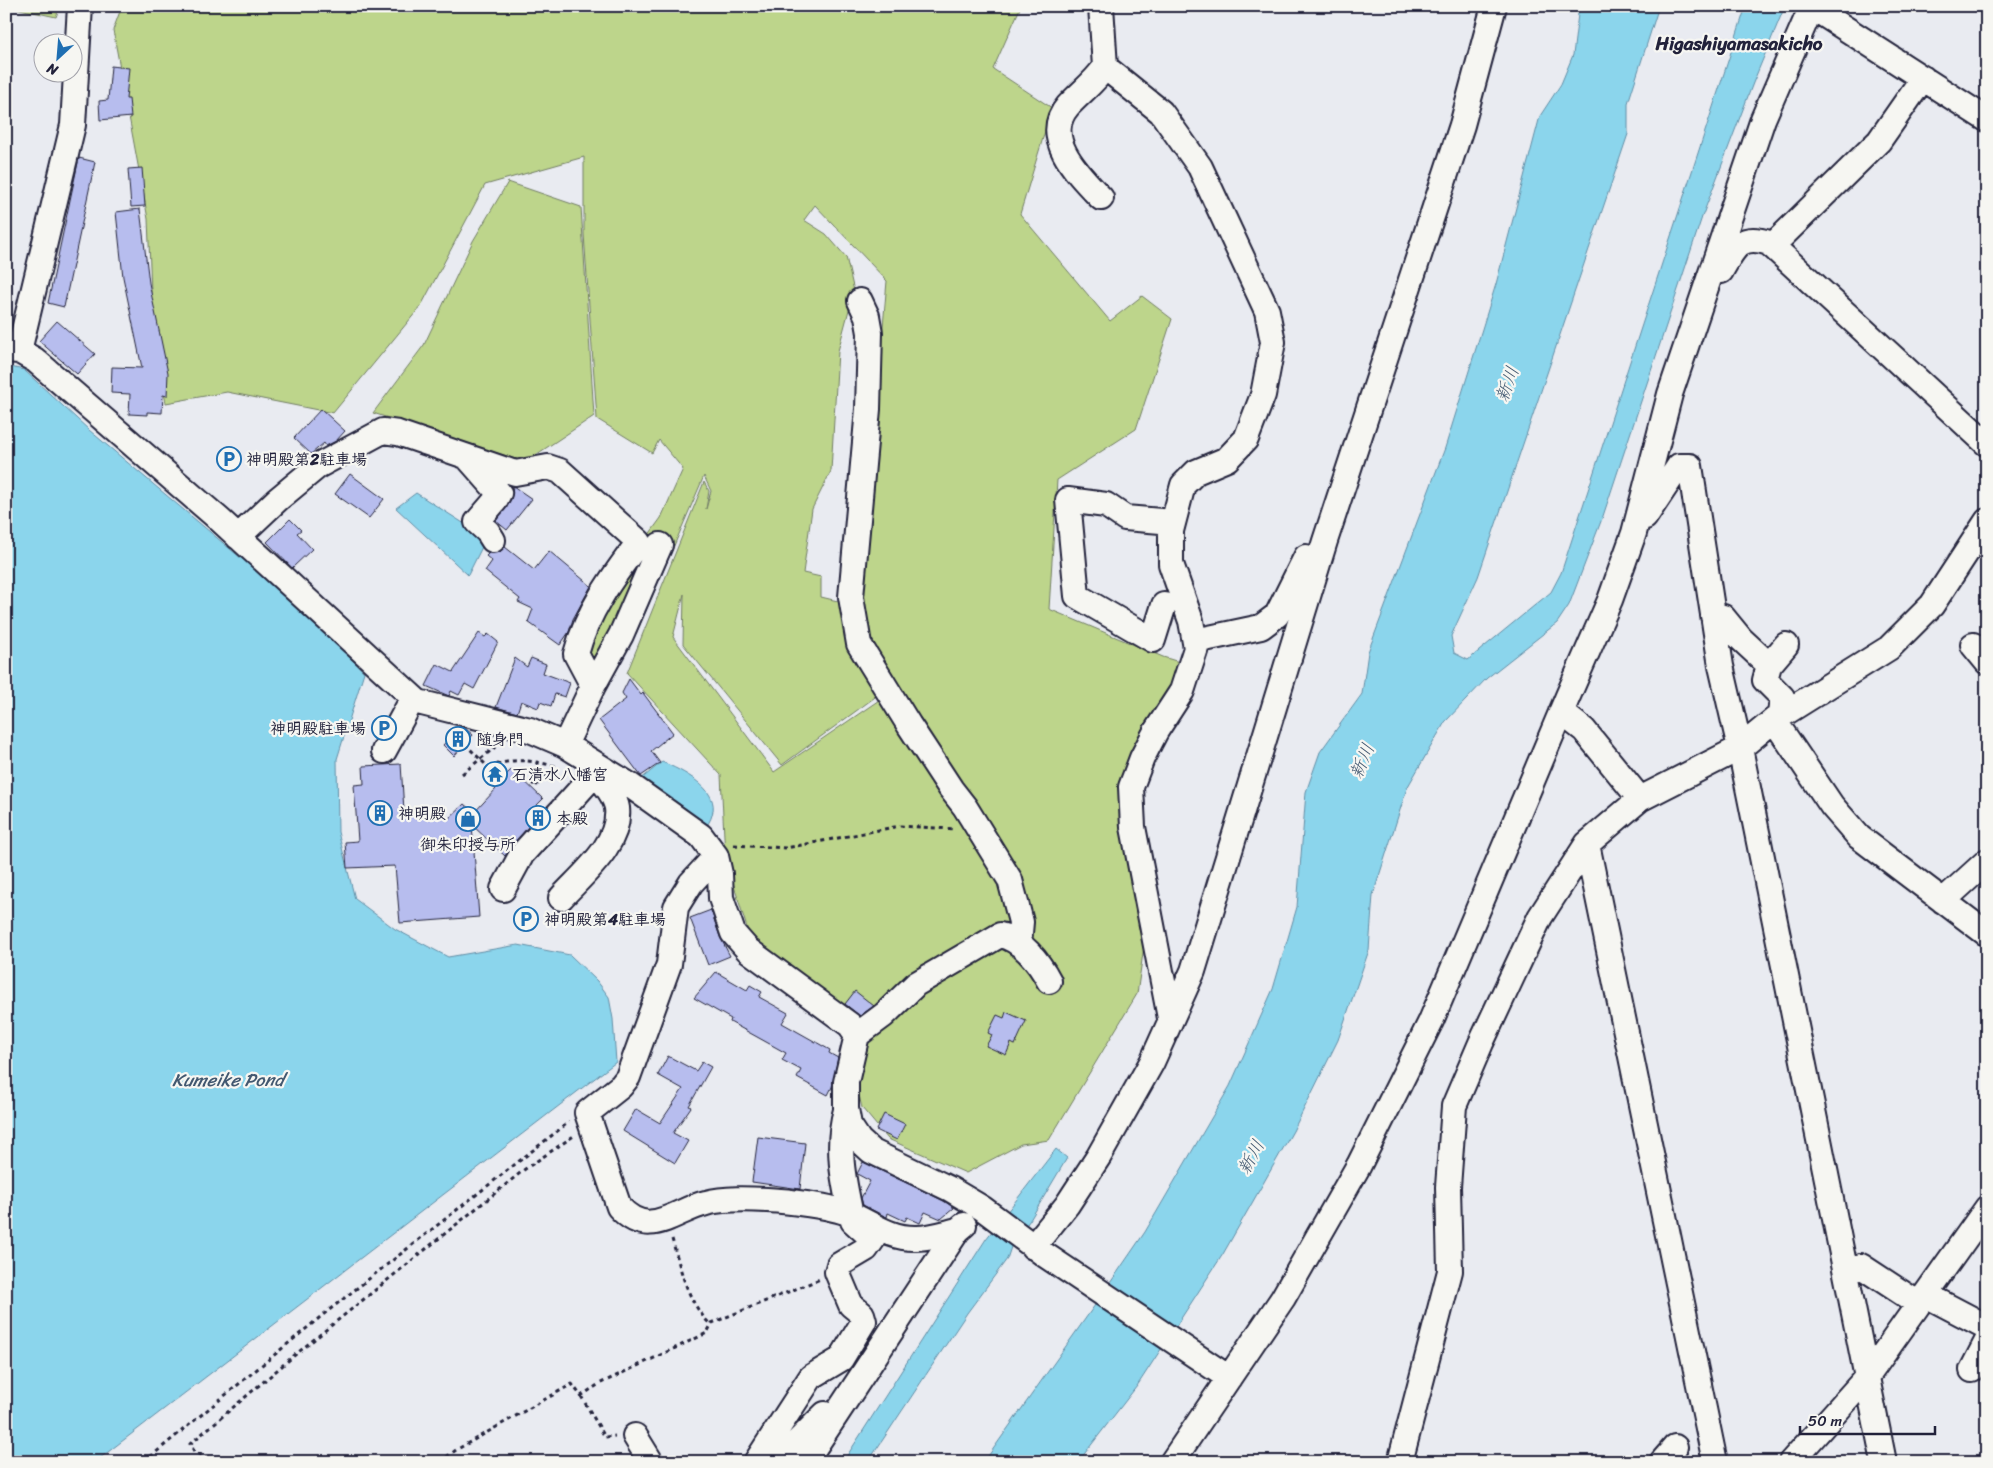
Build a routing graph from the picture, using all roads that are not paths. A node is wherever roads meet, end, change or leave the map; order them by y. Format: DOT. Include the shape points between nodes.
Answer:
graph roads {
  1 [pos="80,6"];
  2 [pos="1101,6"];
  3 [pos="1494,6"];
  4 [pos="1812,6"];
  5 [pos="1105,67"];
  6 [pos="1923,78"];
  7 [pos="1986,119"];
  8 [pos="1744,175"];
  9 [pos="1101,198"];
  10 [pos="1746,240"];
  11 [pos="1772,246"];
  12 [pos="860,301"];
  13 [pos="1697,314"];
  14 [pos="13,350"];
  15 [pos="1987,444"];
  16 [pos="466,456"];
  17 [pos="1987,521"];
  18 [pos="1173,522"];
  19 [pos="1634,533"];
  20 [pos="238,537"];
  21 [pos="493,540"];
  22 [pos="1325,541"];
  23 [pos="660,545"];
  24 [pos="1164,605"];
  25 [pos="1713,616"];
  26 [pos="1195,640"];
  27 [pos="1786,645"];
  28 [pos="1769,666"];
  29 [pos="593,686"];
  30 [pos="413,698"];
  31 [pos="1560,712"];
  32 [pos="1777,718"];
  33 [pos="564,745"];
  34 [pos="1740,748"];
  35 [pos="384,751"];
  36 [pos="592,773"];
  37 [pos="1640,798"];
  38 [pos="1587,844"];
  39 [pos="723,850"];
  40 [pos="1987,861"];
  41 [pos="503,889"];
  42 [pos="561,898"];
  43 [pos="1943,901"];
  44 [pos="1987,934"];
  45 [pos="1019,944"];
  46 [pos="1049,981"];
  47 [pos="1170,1018"];
  48 [pos="857,1035"];
  49 [pos="846,1109"];
  50 [pos="1987,1208"];
  51 [pos="850,1214"];
  52 [pos="989,1214"];
  53 [pos="958,1230"];
  54 [pos="1979,1234"];
  55 [pos="1034,1247"];
  56 [pos="1861,1266"];
  57 [pos="1923,1300"];
  58 [pos="1987,1327"];
  59 [pos="1987,1341"];
  60 [pos="1972,1370"];
  61 [pos="1223,1374"];
  62 [pos="1867,1377"];
  63 [pos="849,1397"];
  64 [pos="1208,1410"];
  65 [pos="635,1436"];
  66 [pos="651,1462"];
  67 [pos="756,1462"];
  68 [pos="777,1462"];
  69 [pos="805,1462"];
  70 [pos="1172,1462"];
  71 [pos="1190,1462"];
  72 [pos="1400,1462"];
  73 [pos="1715,1462"];
  74 [pos="1791,1462"];
  75 [pos="1884,1462"];
  1 -- 14 [label="street" via="73,125"];
  2 -- 5 [label="street"];
  3 -- 22 [label="street" via="1462,125"];
  4 -- 6 [label="street"];
  4 -- 8 [label="street" via="1764,118"];
  5 -- 9 [label="street" via="1067,108 1058,126 1062,149 1072,168"];
  5 -- 18 [label="street" via="1161,112 1200,167 1268,311 1273,342 1263,395 1246,439 1227,459 1196,472 1183,485"];
  6 -- 7 [label="street"];
  6 -- 11 [label="street" via="1879,141"];
  8 -- 10 [label="street"];
  8 -- 13 [label="street"];
  10 -- 11 [label="street" via="1756,239"];
  10 -- 13 [label="street" via="1734,247"];
  11 -- 15 [label="street"];
  12 -- 45 [label="street" via="870,333 868,409 851,597 859,644 1010,880 1021,922"];
  13 -- 19 [label="street" via="1670,394"];
  14 -- 20 [label="street" via="35,360"];
  16 -- 20 [label="street" via="383,431 318,466"];
  16 -- 21 [label="street" via="499,493 476,522"];
  16 -- 29 [label="street" via="515,473 548,467 560,471 639,542 606,587 581,637 576,654"];
  17 -- 32 [label="street" via="1932,605 1889,648"];
  18 -- 24 [label="street" via="1125,518 1106,505 1068,500 1077,596 1153,640"];
  18 -- 26 [label="street" via="1171,564"];
  19 -- 25 [label="street" via="1679,466 1690,466"];
  19 -- 31 [label="street" via="1610,600"];
  20 -- 30 [label="street"];
  22 -- 26 [label="street" via="1306,557 1277,616 1261,627"];
  22 -- 47 [label="street" via="1193,971"];
  23 -- 29 [label="street" via="621,635"];
  25 -- 28 [label="street" via="1723,617 1741,640"];
  25 -- 34 [label="street"];
  26 -- 47 [label="street" via="1196,648 1182,691 1156,731 1131,787 1133,827"];
  27 -- 28 [label="street"];
  28 -- 32 [label="street" via="1765,680 1782,697"];
  29 -- 33 [label="street"];
  30 -- 33 [label="street" via="428,706 530,730"];
  30 -- 35 [label="street"];
  31 -- 37 [label="street" via="1584,730"];
  31 -- 61 [label="street" via="1431,1021 1355,1174 1282,1298"];
  32 -- 34 [label="street"];
  32 -- 43 [label="street" via="1832,806 1859,837"];
  33 -- 36 [label="street"];
  34 -- 37 [label="street"];
  34 -- 62 [label="street"];
  36 -- 39 [label="street" via="680,819"];
  36 -- 41 [label="street" via="522,854"];
  36 -- 42 [label="street" via="608,788 617,807 616,826 598,859"];
  37 -- 38 [label="street"];
  38 -- 72 [label="street" via="1540,917 1454,1106 1448,1188 1450,1271"];
  38 -- 73 [label="street"];
  39 -- 48 [label="street" via="721,898 733,933 748,950 850,1025"];
  39 -- 51 [label="street" via="691,884 676,907 669,964 628,1077 588,1112 619,1208 631,1217 651,1223 705,1203 722,1201 768,1200"];
  40 -- 43 [label="street"];
  43 -- 44 [label="street"];
  45 -- 46 [label="street"];
  45 -- 48 [label="street" via="1011,937 1000,935 916,984 884,1015"];
  47 -- 55 [label="street" via="1152,1062 1100,1156"];
  48 -- 49 [label="street" via="846,1082"];
  49 -- 51 [label="street" via="840,1130 840,1153"];
  49 -- 52 [label="street" via="849,1125 871,1151 950,1189"];
  50 -- 54 [label="street"];
  51 -- 53 [label="street" via="903,1237 917,1238"];
  51 -- 67 [label="street" via="856,1225 873,1239 866,1249 839,1265 837,1272 851,1305 864,1320 841,1360 811,1377"];
  52 -- 53 [label="street"];
  52 -- 55 [label="street"];
  53 -- 63 [label="street"];
  54 -- 57 [label="street"];
  55 -- 61 [label="street"];
  56 -- 57 [label="street"];
  57 -- 58 [label="street"];
  57 -- 62 [label="street"];
  59 -- 60 [label="street"];
  61 -- 64 [label="street"];
  62 -- 74 [label="street"];
  62 -- 75 [label="street"];
  63 -- 68 [label="street" via="832,1408"];
  63 -- 69 [label="street"];
  64 -- 70 [label="street"];
  64 -- 71 [label="street" via="1204,1437"];
  65 -- 66 [label="street"];
}
